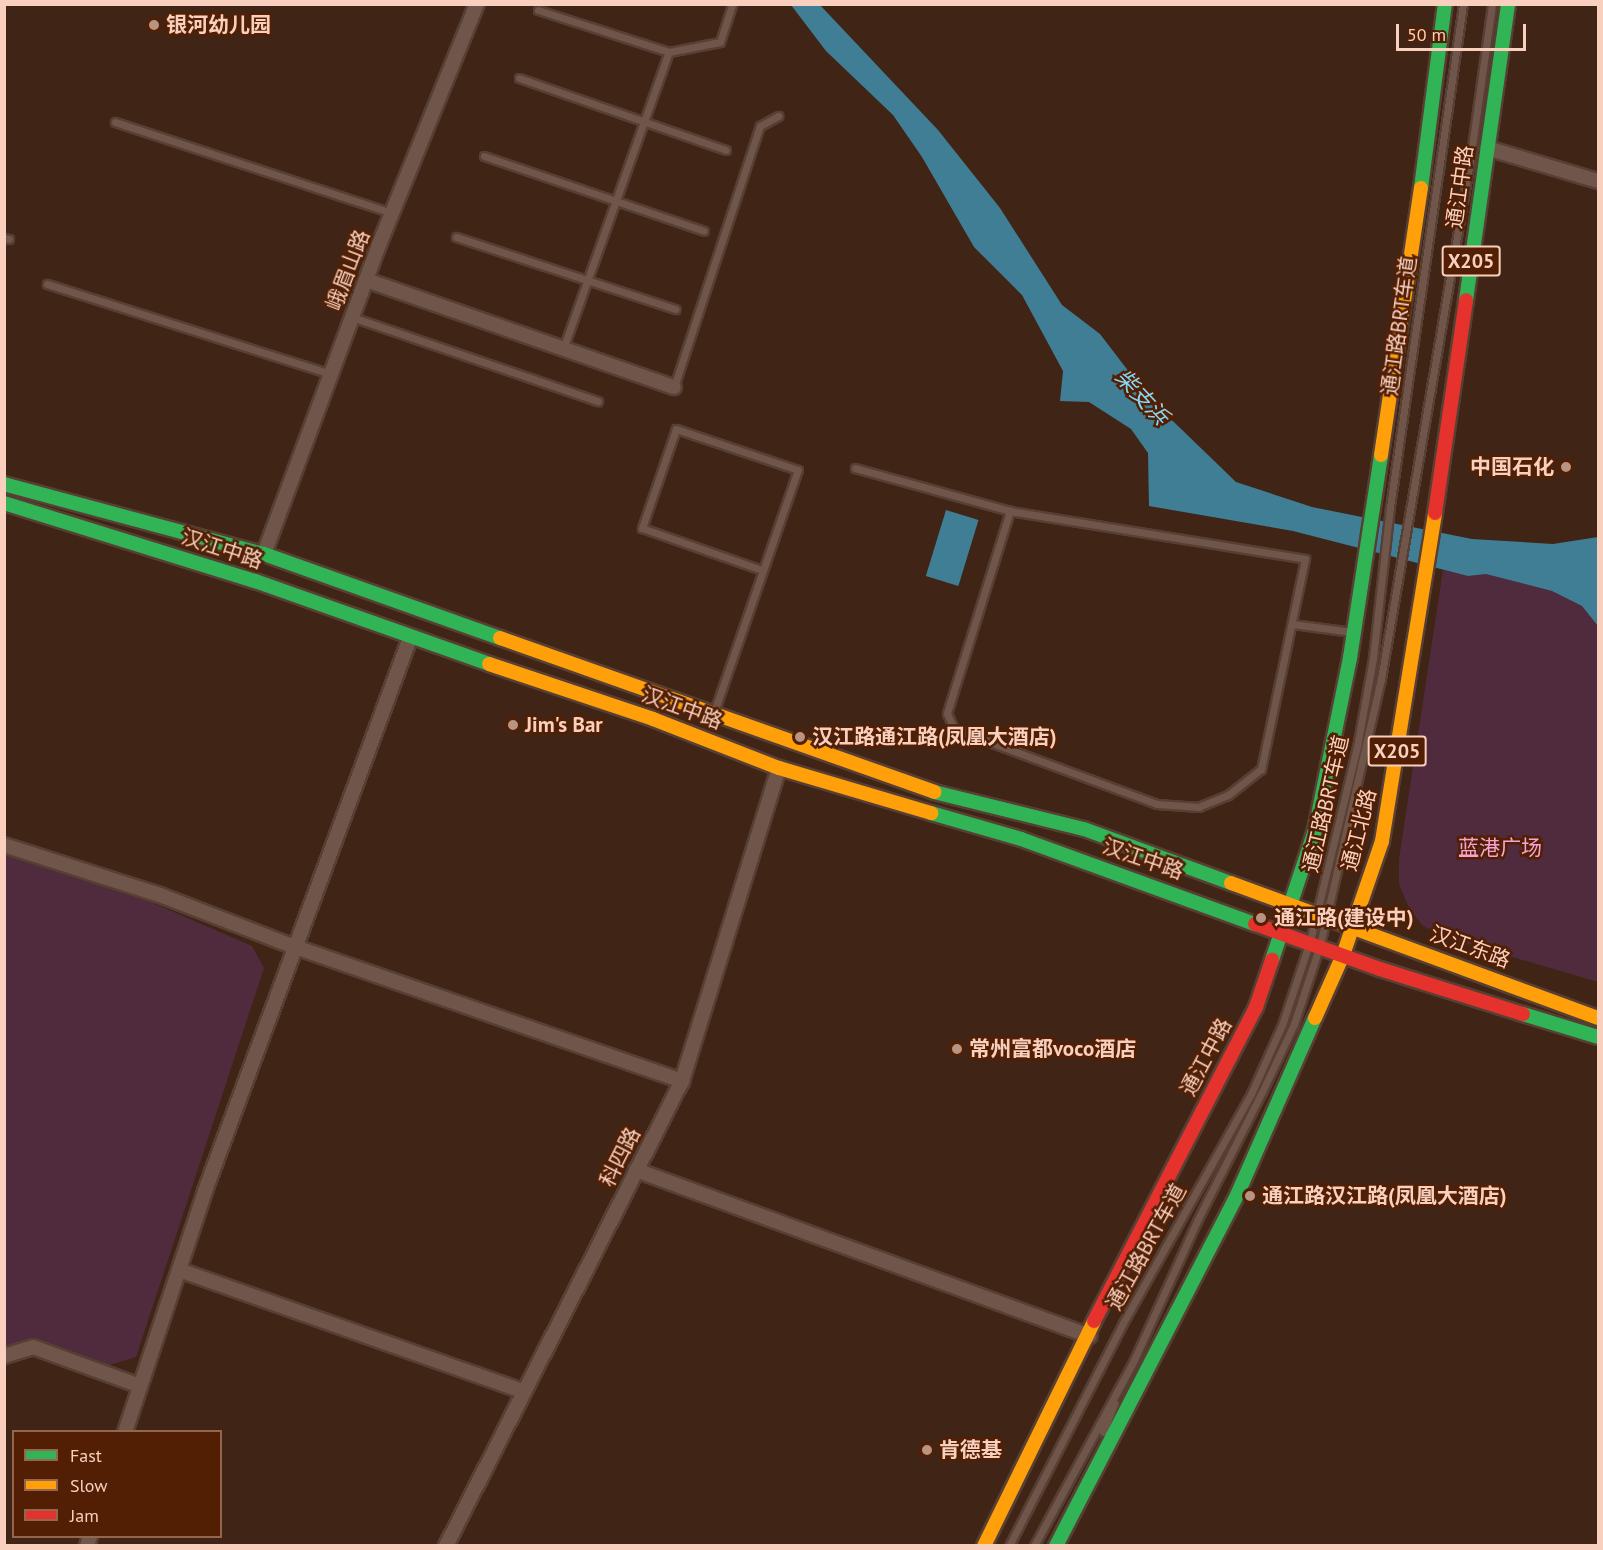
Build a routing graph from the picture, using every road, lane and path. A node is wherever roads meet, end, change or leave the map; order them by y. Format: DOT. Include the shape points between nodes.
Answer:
graph roads {
  1 [pos="477,4"];
  2 [pos="732,4"];
  3 [pos="1445,4"];
  4 [pos="1463,4"];
  5 [pos="1492,4"];
  6 [pos="1508,4"];
  7 [pos="538,10"];
  8 [pos="669,52"];
  9 [pos="519,78"];
  10 [pos="778,116"];
  11 [pos="115,122"];
  12 [pos="644,122"];
  13 [pos="1487,148"];
  14 [pos="726,150"];
  15 [pos="484,156"];
  16 [pos="1599,181"];
  17 [pos="616,201"];
  18 [pos="392,213"];
  19 [pos="704,231"];
  20 [pos="456,237"];
  21 [pos="366,280"];
  22 [pos="588,280"];
  23 [pos="47,284"];
  24 [pos="675,309"];
  25 [pos="352,317"];
  26 [pos="563,348"];
  27 [pos="331,374"];
  28 [pos="674,387"];
  29 [pos="598,401"];
  30 [pos="855,468"];
  31 [pos="4,484"];
  32 [pos="4,503"];
  33 [pos="1010,511"];
  34 [pos="264,554"];
  35 [pos="762,570"];
  36 [pos="1426,571"];
  37 [pos="1292,624"];
  38 [pos="1353,632"];
  39 [pos="411,638"];
  40 [pos="713,714"];
  41 [pos="779,768"];
  42 [pos="4,845"];
  43 [pos="1291,906"];
  44 [pos="1322,916"];
  45 [pos="1353,927"];
  46 [pos="1283,932"];
  47 [pos="1315,943"];
  48 [pos="295,947"];
  49 [pos="1343,955"];
  50 [pos="1599,1017"];
  51 [pos="1599,1037"];
  52 [pos="682,1081"];
  53 [pos="636,1170"];
  54 [pos="179,1270"];
  55 [pos="1090,1336"];
  56 [pos="4,1356"];
  57 [pos="1134,1360"];
  58 [pos="140,1386"];
  59 [pos="524,1390"];
  60 [pos="125,1430"];
  61 [pos="446,1545"];
  62 [pos="984,1545"];
  63 [pos="1009,1545"];
  64 [pos="1034,1545"];
  65 [pos="1055,1545"];
  1 -- 18 [label="street, 峨眉山路"];
  2 -- 8 [label="lane" via="720,42"];
  3 -- 38 [label="main road, 通江中路 / X205" via="1431,129"];
  4 -- 44 [label="lane, 通江路BRT车道" via="1390,507 1373,658"];
  5 -- 44 [label="lane, 通江路BRT车道" via="1470,161 1381,679"];
  6 -- 13 [label="main road, 通江中路 / X205"];
  7 -- 8 [label="lane"];
  8 -- 12 [label="lane"];
  9 -- 12 [label="lane"];
  10 -- 28 [label="lane" via="760,126"];
  11 -- 18 [label="lane"];
  12 -- 14 [label="lane"];
  12 -- 17 [label="lane"];
  13 -- 16 [label="street"];
  13 -- 36 [label="main road, 通江中路 / X205"];
  15 -- 17 [label="lane"];
  17 -- 19 [label="lane"];
  17 -- 22 [label="lane"];
  18 -- 21 [label="street, 峨眉山路"];
  20 -- 22 [label="lane"];
  21 -- 25 [label="street, 峨眉山路"];
  21 -- 26 [label="street"];
  22 -- 24 [label="lane"];
  22 -- 26 [label="lane"];
  23 -- 27 [label="lane"];
  25 -- 27 [label="street, 峨眉山路"];
  25 -- 29 [label="lane"];
  26 -- 28 [label="street"];
  27 -- 34 [label="street, 峨眉山路"];
  30 -- 33 [label="lane"];
  31 -- 34 [label="main road, 汉江中路"];
  32 -- 39 [label="main road, 汉江中路" via="255,581"];
  33 -- 37 [label="lane" via="1305,559"];
  33 -- 37 [label="lane" via="947,713 954,729 1157,804 1198,807 1228,795 1261,769"];
  34 -- 40 [label="main road, 汉江中路"];
  35 -- 35 [label="lane" via="642,528 676,429 798,470"];
  35 -- 40 [label="lane"];
  36 -- 45 [label="main road, 通江北路 / X205" via="1382,841"];
  37 -- 38 [label="lane"];
  38 -- 43 [label="main road, 通江中路 / X205" via="1320,807"];
  39 -- 41 [label="main road, 汉江中路" via="653,719"];
  39 -- 48 [label="street"];
  40 -- 43 [label="main road, 汉江中路" via="935,792 1084,829"];
  41 -- 46 [label="main road, 汉江中路" via="1021,839"];
  41 -- 52 [label="street, 科四路"];
  42 -- 48 [label="street" via="160,895"];
  43 -- 44 [label="main road, 汉江中路"];
  43 -- 46 [label="main road, 通江中路"];
  44 -- 45 [label="main road, 汉江东路"];
  44 -- 47 [label="lane, 通江路BRT车道"];
  45 -- 49 [label="main road, 通江北路"];
  45 -- 50 [label="main road, 汉江东路"];
  46 -- 47 [label="main road, 汉江中路"];
  46 -- 55 [label="main road, 通江中路" via="1256,1007 1153,1201"];
  47 -- 49 [label="main road, 汉江中路"];
  47 -- 57 [label="lane, 通江路BRT车道" via="1294,1024"];
  47 -- 63 [label="lane, 通江路BRT车道" via="1251,1094 1123,1323"];
  48 -- 52 [label="street"];
  48 -- 54 [label="street"];
  49 -- 51 [label="main road" via="1469,999"];
  49 -- 65 [label="main road" via="1238,1193"];
  52 -- 53 [label="street, 科四路"];
  53 -- 55 [label="street"];
  53 -- 59 [label="street, 科四路"];
  54 -- 58 [label="street"];
  54 -- 59 [label="street"];
  55 -- 62 [label="main road, 通江中路"];
  56 -- 58 [label="street" via="33,1347"];
  57 -- 64 [label="lane, 通江路BRT车道"];
  57 -- 65 [label="lane"];
  58 -- 60 [label="street"];
  59 -- 61 [label="street, 科四路"];
}
